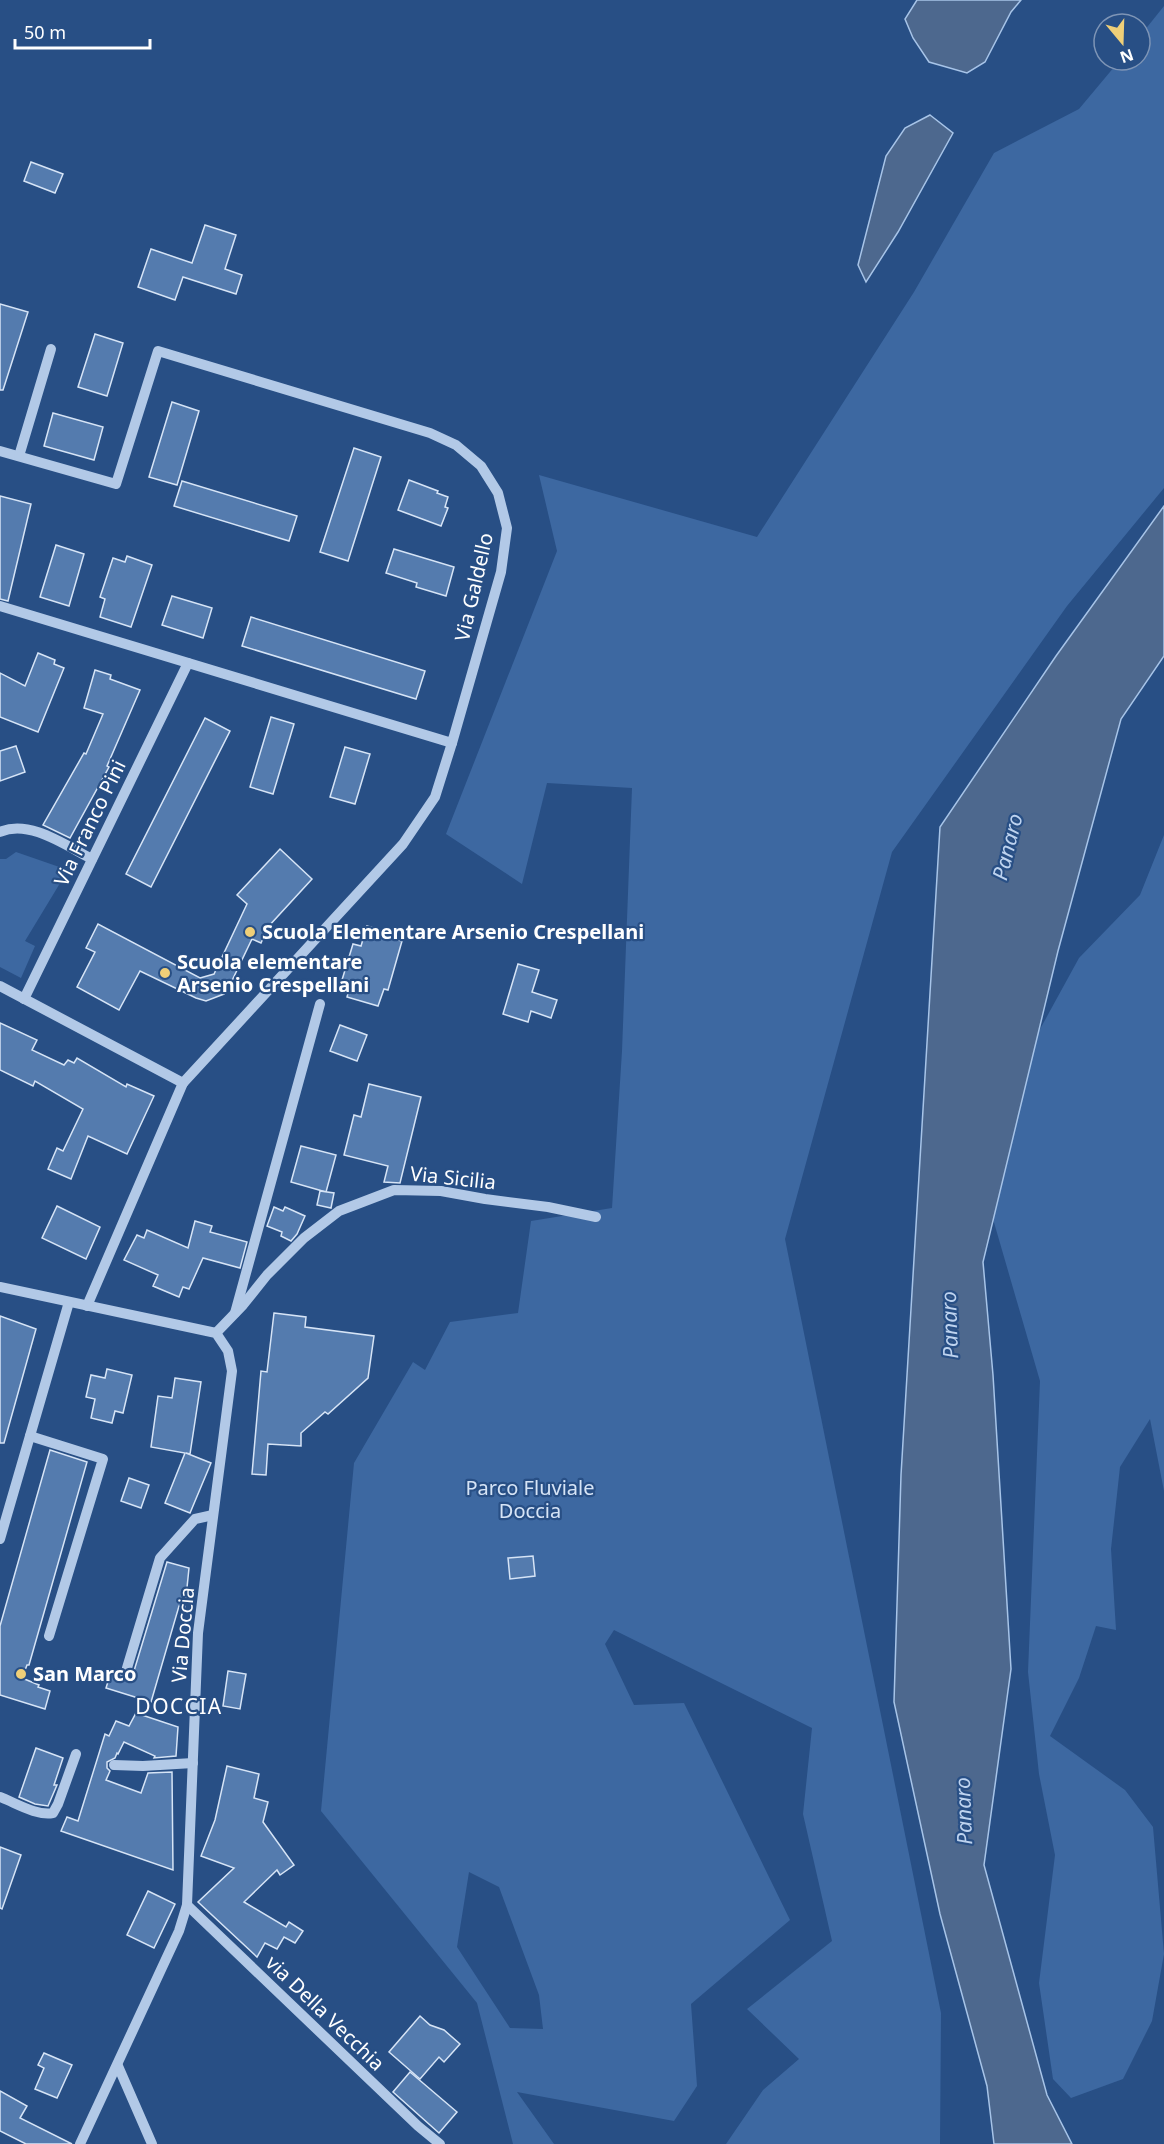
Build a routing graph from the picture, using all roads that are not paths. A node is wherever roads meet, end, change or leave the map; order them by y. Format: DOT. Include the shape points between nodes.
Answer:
graph roads {
  1 [pos="51,349"];
  2 [pos="0,451"];
  3 [pos="19,456"];
  4 [pos="0,606"];
  5 [pos="188,663"];
  6 [pos="452,743"];
  7 [pos="0,832"];
  8 [pos="92,859"];
  9 [pos="0,986"];
  10 [pos="24,999"];
  11 [pos="320,1004"];
  12 [pos="183,1083"];
  13 [pos="596,1217"];
  14 [pos="0,1287"];
  15 [pos="69,1302"];
  16 [pos="87,1306"];
  17 [pos="234,1315"];
  18 [pos="216,1333"];
  19 [pos="30,1436"];
  20 [pos="213,1515"];
  21 [pos="0,1539"];
  22 [pos="49,1636"];
  23 [pos="127,1668"];
  24 [pos="76,1754"];
  25 [pos="193,1763"];
  26 [pos="114,1765"];
  27 [pos="0,1797"];
  28 [pos="187,1905"];
  29 [pos="118,2066"];
  30 [pos="80,2144"];
  31 [pos="152,2144"];
  32 [pos="440,2144"];
  1 -- 3 [label="street"];
  2 -- 3 [label="street, Via Galdello"];
  3 -- 6 [label="street, Via Galdello" via="116,484 158,351 430,433 456,445 481,466 498,493 507,528 501,572"];
  4 -- 5 [label="street"];
  5 -- 6 [label="street"];
  5 -- 8 [label="street, Via Franco Pini"];
  6 -- 12 [label="street" via="435,797 403,844"];
  7 -- 8 [label="street" via="17,828 35,831"];
  8 -- 10 [label="street, Via Franco Pini"];
  9 -- 10 [label="street"];
  10 -- 12 [label="street"];
  11 -- 17 [label="street"];
  12 -- 16 [label="street"];
  13 -- 17 [label="street, Via Sicilia" via="441,1191 394,1190 339,1211 304,1238"];
  14 -- 15 [label="street"];
  15 -- 16 [label="street"];
  15 -- 19 [label="street"];
  16 -- 18 [label="street"];
  17 -- 18 [label="street, Via Sicilia"];
  18 -- 20 [label="street, Via Doccia" via="228,1351 232,1371"];
  19 -- 21 [label="street"];
  19 -- 22 [label="street" via="103,1459"];
  20 -- 23 [label="street" via="195,1519 160,1558"];
  20 -- 25 [label="street, Via Doccia" via="198,1633"];
  24 -- 27 [label="street" via="52,1813 38,1812"];
  25 -- 26 [label="street"];
  25 -- 28 [label="street, Via Doccia"];
  28 -- 29 [label="street, Via Doccia"];
  28 -- 32 [label="street, via Della Vecchia"];
  29 -- 30 [label="street, Via Doccia"];
  29 -- 31 [label="street"];
}
